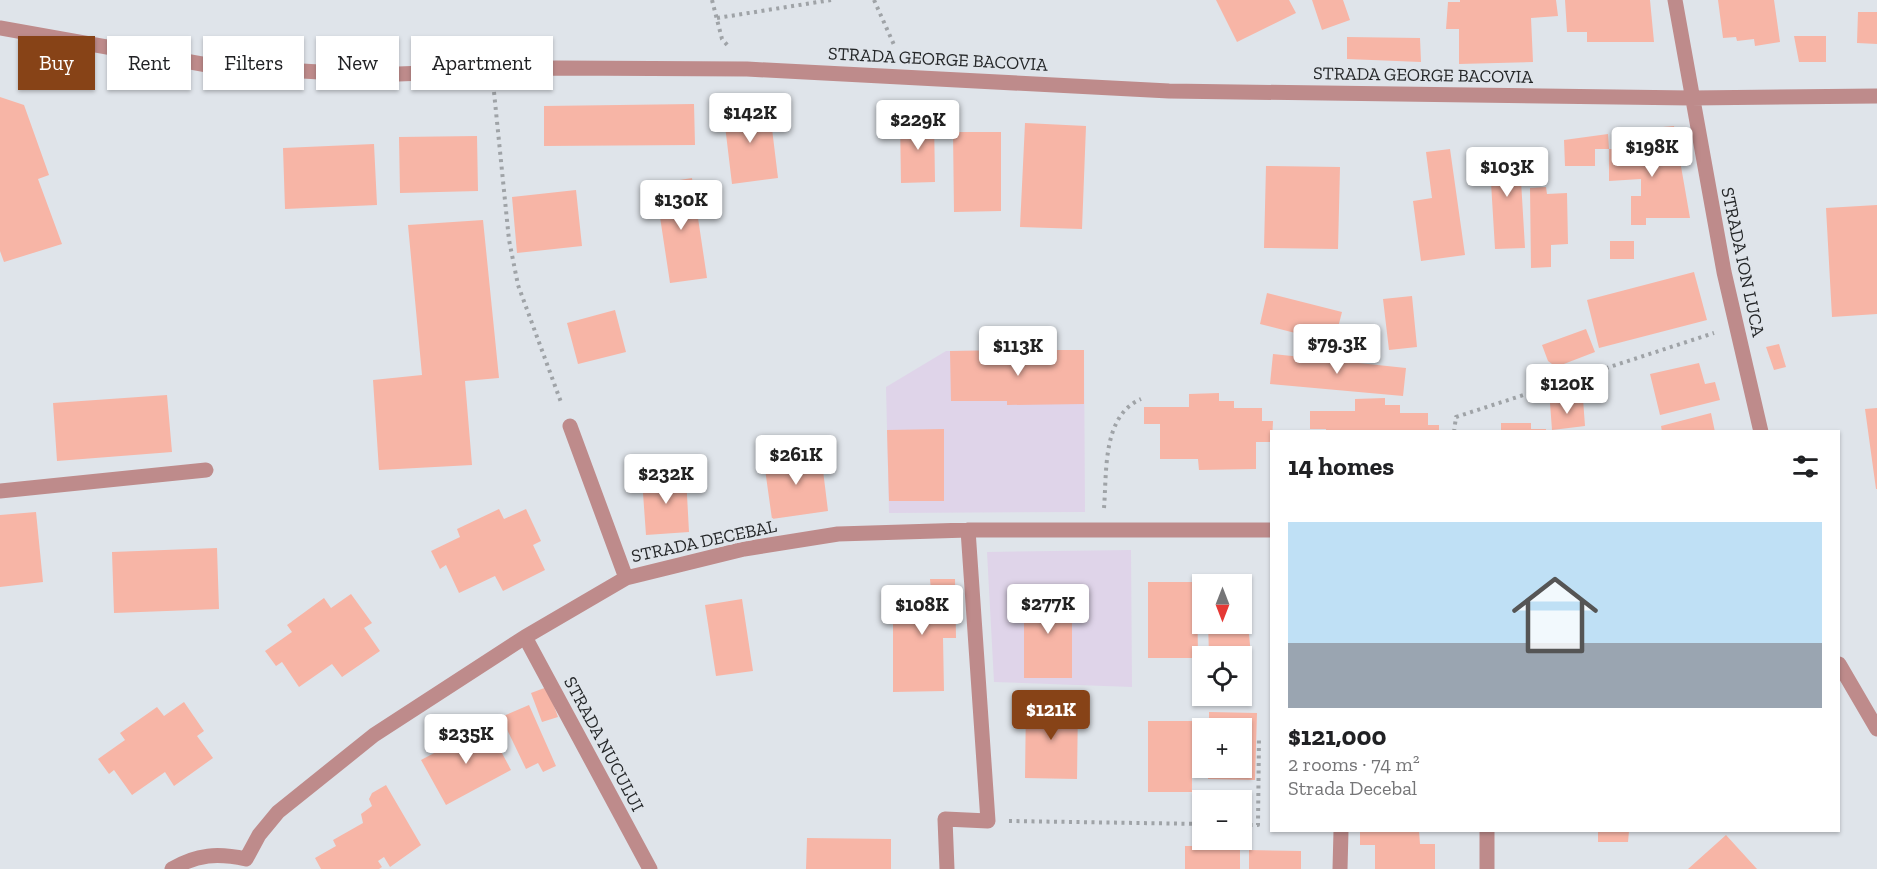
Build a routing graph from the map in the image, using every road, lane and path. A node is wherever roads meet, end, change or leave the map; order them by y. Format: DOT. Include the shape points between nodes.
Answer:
graph roads {
  1 [pos="712,0"];
  2 [pos="831,0"];
  3 [pos="874,0"];
  4 [pos="1676,0"];
  5 [pos="717,18"];
  6 [pos="0,28"];
  7 [pos="722,39"];
  8 [pos="895,46"];
  9 [pos="553,71"];
  10 [pos="411,74"];
  11 [pos="494,90"];
  12 [pos="1877,96"];
  13 [pos="1691,98"];
  14 [pos="1736,326"];
  15 [pos="1141,399"];
  16 [pos="570,426"];
  17 [pos="1454,430"];
  18 [pos="1761,430"];
  19 [pos="206,471"];
  20 [pos="0,490"];
  21 [pos="968,530"];
  22 [pos="1102,530"];
  23 [pos="1270,530"];
  24 [pos="626,578"];
  25 [pos="525,637"];
  26 [pos="1840,666"];
  27 [pos="1877,729"];
  28 [pos="1259,736"];
  29 [pos="988,820"];
  30 [pos="1192,824"];
  31 [pos="1252,825"];
  32 [pos="1341,832"];
  33 [pos="1488,832"];
  34 [pos="246,864"];
  35 [pos="172,869"];
  36 [pos="650,869"];
  37 [pos="947,869"];
  38 [pos="1340,869"];
  39 [pos="1487,869"];
  1 -- 5 [label="path"];
  2 -- 5 [label="path"];
  3 -- 8 [label="path"];
  4 -- 13 [label="street, STRADA ION LUCA"];
  5 -- 7 [label="path"];
  6 -- 10 [label="street, STRADA GEORGE BACOVIA" via="213,66"];
  9 -- 13 [label="street, STRADA GEORGE BACOVIA" via="747,69 1169,91"];
  11 -- 16 [label="path" via="508,240 518,285"];
  12 -- 13 [label="street, STRADA GEORGE BACOVIA"];
  13 -- 14 [label="street, STRADA ION LUCA"];
  14 -- 17 [label="path" via="1456,417"];
  14 -- 18 [label="street, STRADA ION LUCA"];
  15 -- 22 [label="path" via="1128,405 1115,422"];
  16 -- 24 [label="street"];
  19 -- 20 [label="street"];
  21 -- 22 [label="street, STRADA DECEBAL"];
  21 -- 24 [label="street, STRADA DECEBAL" via="838,534 744,549"];
  21 -- 29 [label="street"];
  22 -- 23 [label="street, STRADA DECEBAL"];
  24 -- 25 [label="street, STRADA DECEBAL"];
  25 -- 34 [label="street, STRADA DECEBAL" via="365,742 278,812 259,835"];
  25 -- 36 [label="street, STRADA NUCULUI"];
  26 -- 27 [label="street"];
  28 -- 31 [label="path" via="1258,825"];
  29 -- 30 [label="path"];
  29 -- 37 [label="street" via="945,819"];
  32 -- 38 [label="street"];
  33 -- 39 [label="street"];
  34 -- 35 [label="street, STRADA DECEBAL" via="220,854 190,858"];
}
